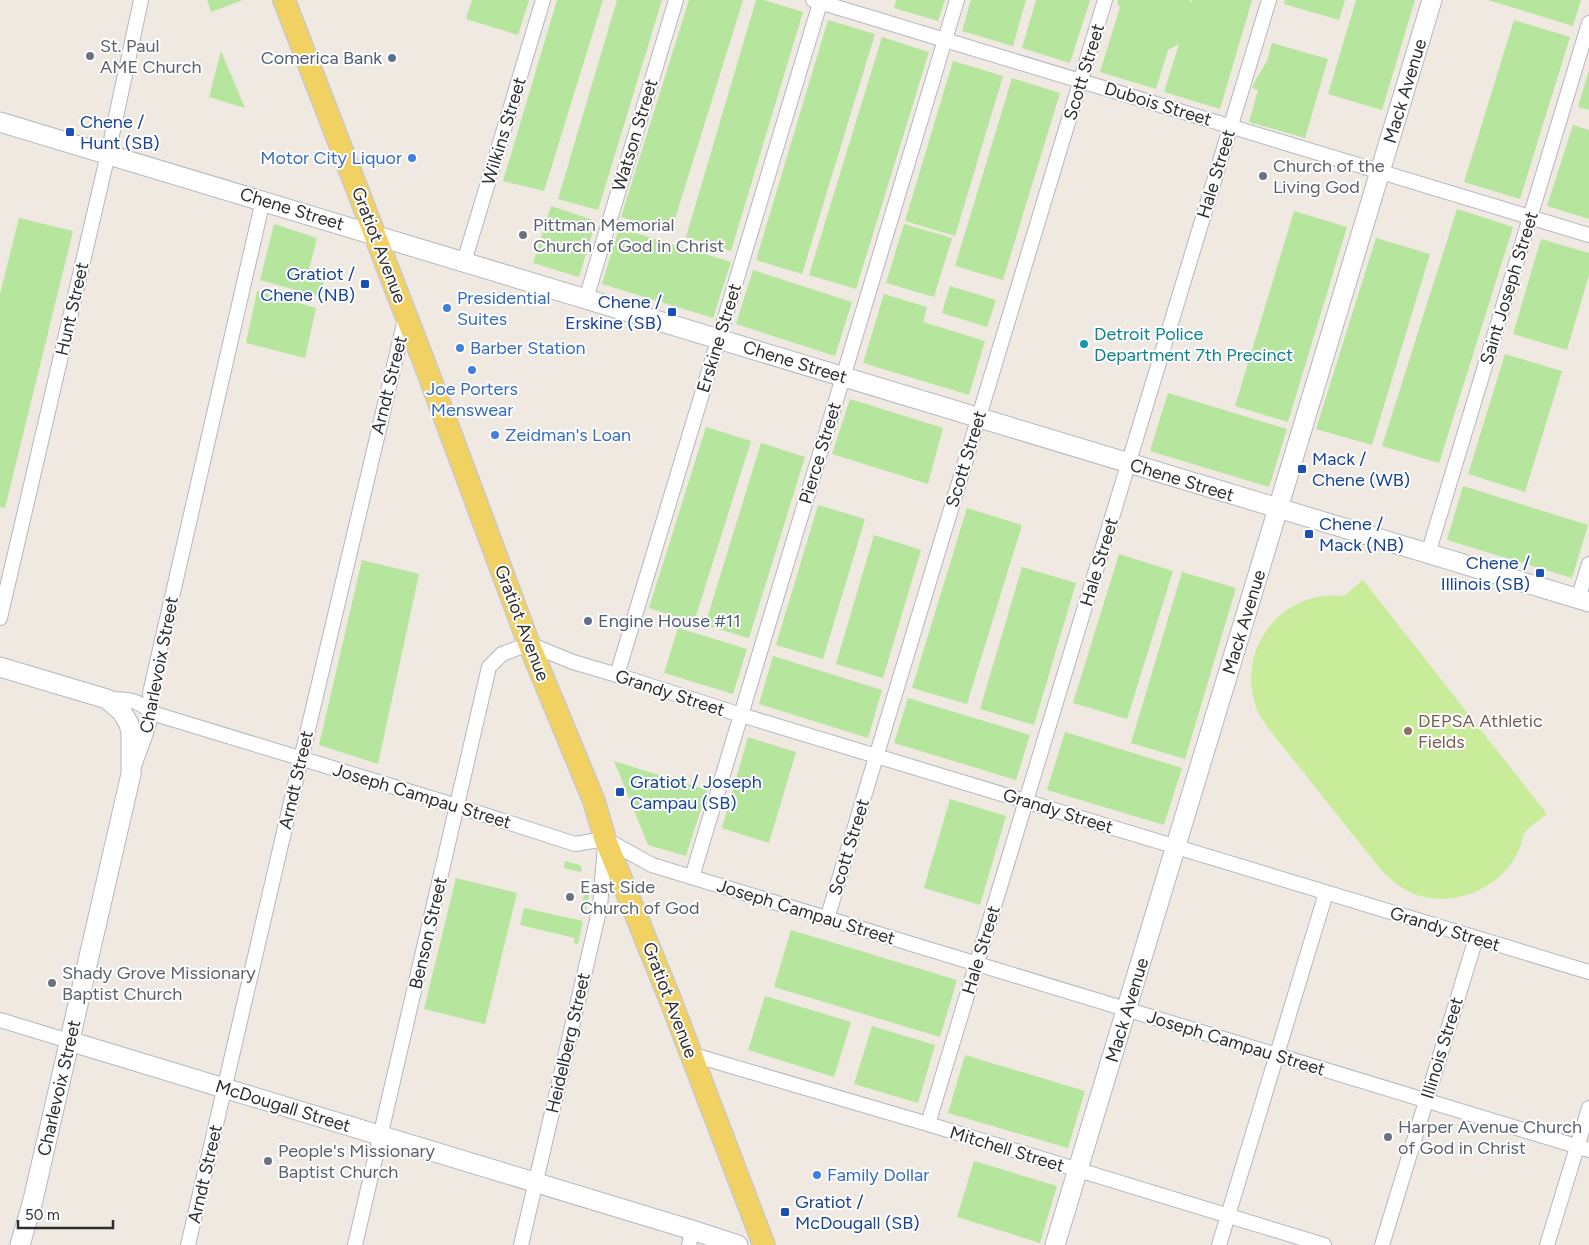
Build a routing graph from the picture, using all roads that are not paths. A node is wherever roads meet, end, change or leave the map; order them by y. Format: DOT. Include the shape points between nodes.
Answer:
graph roads {
  1 [pos="141,0"];
  2 [pos="284,0"];
  3 [pos="543,0"];
  4 [pos="676,0"];
  5 [pos="957,0"];
  6 [pos="1106,0"];
  7 [pos="1269,0"];
  8 [pos="1432,0"];
  9 [pos="818,1"];
  10 [pos="1589,23"];
  11 [pos="945,40"];
  12 [pos="1081,81"];
  13 [pos="0,122"];
  14 [pos="1231,126"];
  15 [pos="108,154"];
  16 [pos="1380,172"];
  17 [pos="263,200"];
  18 [pos="1531,217"];
  19 [pos="375,234"];
  20 [pos="1589,235"];
  21 [pos="464,262"];
  22 [pos="586,298"];
  23 [pos="406,315"];
  24 [pos="719,339"];
  25 [pos="843,376"];
  26 [pos="979,418"];
  27 [pos="1129,463"];
  28 [pos="1278,509"];
  29 [pos="1428,554"];
  30 [pos="1589,564"];
  31 [pos="1584,601"];
  32 [pos="0,618"];
  33 [pos="529,644"];
  34 [pos="0,667"];
  35 [pos="617,675"];
  36 [pos="108,700"];
  37 [pos="152,712"];
  38 [pos="741,715"];
  39 [pos="876,756"];
  40 [pos="301,758"];
  41 [pos="131,774"];
  42 [pos="1026,802"];
  43 [pos="457,806"];
  44 [pos="605,839"];
  45 [pos="1176,847"];
  46 [pos="692,877"];
  47 [pos="1326,893"];
  48 [pos="827,919"];
  49 [pos="1476,938"];
  50 [pos="977,965"];
  51 [pos="1589,972"];
  52 [pos="1127,1010"];
  53 [pos="0,1020"];
  54 [pos="69,1041"];
  55 [pos="690,1054"];
  56 [pos="1276,1056"];
  57 [pos="225,1088"];
  58 [pos="1426,1101"];
  59 [pos="1589,1108"];
  60 [pos="928,1124"];
  61 [pos="381,1135"];
  62 [pos="1583,1148"];
  63 [pos="1078,1171"];
  64 [pos="537,1182"];
  65 [pos="1228,1216"];
  66 [pos="690,1237"];
  67 [pos="20,1245"];
  68 [pos="188,1245"];
  69 [pos="356,1245"];
  70 [pos="521,1245"];
  71 [pos="738,1245"];
  72 [pos="764,1245"];
  73 [pos="1056,1245"];
  74 [pos="1219,1245"];
  75 [pos="1324,1245"];
  76 [pos="1382,1245"];
  77 [pos="1547,1245"];
  1 -- 15 [label="street, Hunt Street"];
  2 -- 19 [label="main road, Gratiot Avenue"];
  3 -- 21 [label="street, Wilkins Street"];
  4 -- 22 [label="street, Watson Street"];
  5 -- 11 [label="street, Pierce Street"];
  6 -- 12 [label="street, Scott Street"];
  7 -- 14 [label="street, Hale Street"];
  8 -- 16 [label="street, Mack Avenue"];
  9 -- 11 [label="street, Dubois Street"];
  9 -- 24 [label="street, Erskine Street"];
  10 -- 18 [label="street, Saint Joseph Street"];
  11 -- 12 [label="street, Dubois Street"];
  11 -- 25 [label="street, Pierce Street"];
  12 -- 14 [label="street, Dubois Street"];
  12 -- 26 [label="street, Scott Street"];
  13 -- 15 [label="street, Chene Street"];
  14 -- 16 [label="street, Dubois Street"];
  14 -- 27 [label="street, Hale Street"];
  15 -- 17 [label="street, Chene Street"];
  15 -- 32 [label="street, Hunt Street"];
  16 -- 18 [label="street, Dubois Street"];
  16 -- 28 [label="street, Mack Avenue"];
  17 -- 19 [label="street, Chene Street"];
  17 -- 37 [label="street, Charlevoix Street" via="150,692"];
  18 -- 20 [label="street, Dubois Street"];
  18 -- 29 [label="street, Saint Joseph Street"];
  19 -- 21 [label="street, Chene Street"];
  19 -- 23 [label="main road, Gratiot Avenue"];
  21 -- 22 [label="street, Chene Street"];
  22 -- 24 [label="street, Chene Street"];
  23 -- 33 [label="main road, Gratiot Avenue"];
  23 -- 40 [label="street, Arndt Street"];
  24 -- 25 [label="street, Chene Street"];
  24 -- 35 [label="street, Erskine Street"];
  25 -- 26 [label="street, Chene Street"];
  25 -- 38 [label="street, Pierce Street"];
  26 -- 27 [label="street, Chene Street"];
  26 -- 39 [label="street, Scott Street"];
  27 -- 28 [label="street, Chene Street"];
  27 -- 42 [label="street, Hale Street"];
  28 -- 29 [label="street, Chene Street"];
  28 -- 45 [label="street, Mack Avenue"];
  29 -- 31 [label="street, Chene Street"];
  30 -- 31 [label="street"];
  33 -- 35 [label="street, Grandy Street"];
  33 -- 43 [label="street, Benson Street" via="502,654 489,667"];
  33 -- 44 [label="main road, Gratiot Avenue" via="594,802"];
  34 -- 36 [label="street, Joseph Campau Street"];
  35 -- 38 [label="street, Grandy Street"];
  36 -- 37 [label="street, Joseph Campau Street" via="129,700"];
  36 -- 41 [label="street" via="122,712 129,724"];
  37 -- 40 [label="street, Joseph Campau Street"];
  37 -- 41 [label="street, Charlevoix Street"];
  38 -- 39 [label="street, Grandy Street"];
  38 -- 46 [label="street, Pierce Street"];
  39 -- 42 [label="street, Grandy Street"];
  39 -- 48 [label="street, Scott Street"];
  40 -- 43 [label="street, Joseph Campau Street"];
  40 -- 57 [label="street, Arndt Street"];
  41 -- 54 [label="street, Charlevoix Street"];
  42 -- 45 [label="street, Grandy Street"];
  42 -- 50 [label="street, Hale Street"];
  43 -- 44 [label="street, Joseph Campau Street" via="575,844"];
  43 -- 61 [label="street, Benson Street"];
  44 -- 46 [label="street, Joseph Campau Street" via="652,865"];
  44 -- 55 [label="main road, Gratiot Avenue"];
  44 -- 64 [label="street, Heidelberg Street" via="600,907"];
  45 -- 47 [label="street, Grandy Street"];
  45 -- 52 [label="street, Mack Avenue"];
  46 -- 48 [label="street, Joseph Campau Street"];
  47 -- 49 [label="street, Grandy Street"];
  47 -- 56 [label="street"];
  48 -- 50 [label="street, Joseph Campau Street"];
  49 -- 51 [label="street, Grandy Street"];
  49 -- 58 [label="street, Illinois Street"];
  50 -- 52 [label="street, Joseph Campau Street"];
  50 -- 60 [label="street, Hale Street"];
  52 -- 56 [label="street, Joseph Campau Street"];
  52 -- 63 [label="street, Mack Avenue"];
  53 -- 54 [label="street, McDougall Street"];
  54 -- 57 [label="street, McDougall Street"];
  54 -- 67 [label="street, Charlevoix Street"];
  55 -- 60 [label="street, Mitchell Street"];
  55 -- 72 [label="main road, Gratiot Avenue"];
  56 -- 58 [label="street, Joseph Campau Street"];
  56 -- 65 [label="street"];
  57 -- 61 [label="street, McDougall Street"];
  57 -- 68 [label="street, Arndt Street"];
  58 -- 62 [label="street, Joseph Campau Street"];
  58 -- 76 [label="street, Illinois Street"];
  59 -- 62 [label="street"];
  60 -- 63 [label="street, Mitchell Street"];
  61 -- 64 [label="street, McDougall Street"];
  61 -- 69 [label="street, Benson Street"];
  62 -- 77 [label="street"];
  63 -- 65 [label="street, Mitchell Street"];
  63 -- 73 [label="street, Mack Avenue"];
  64 -- 66 [label="street, McDougall Street"];
  64 -- 70 [label="street, Heidelberg Street"];
  65 -- 74 [label="street"];
  65 -- 75 [label="street, Mitchell Street"];
  66 -- 71 [label="street, McDougall Street"];
}
